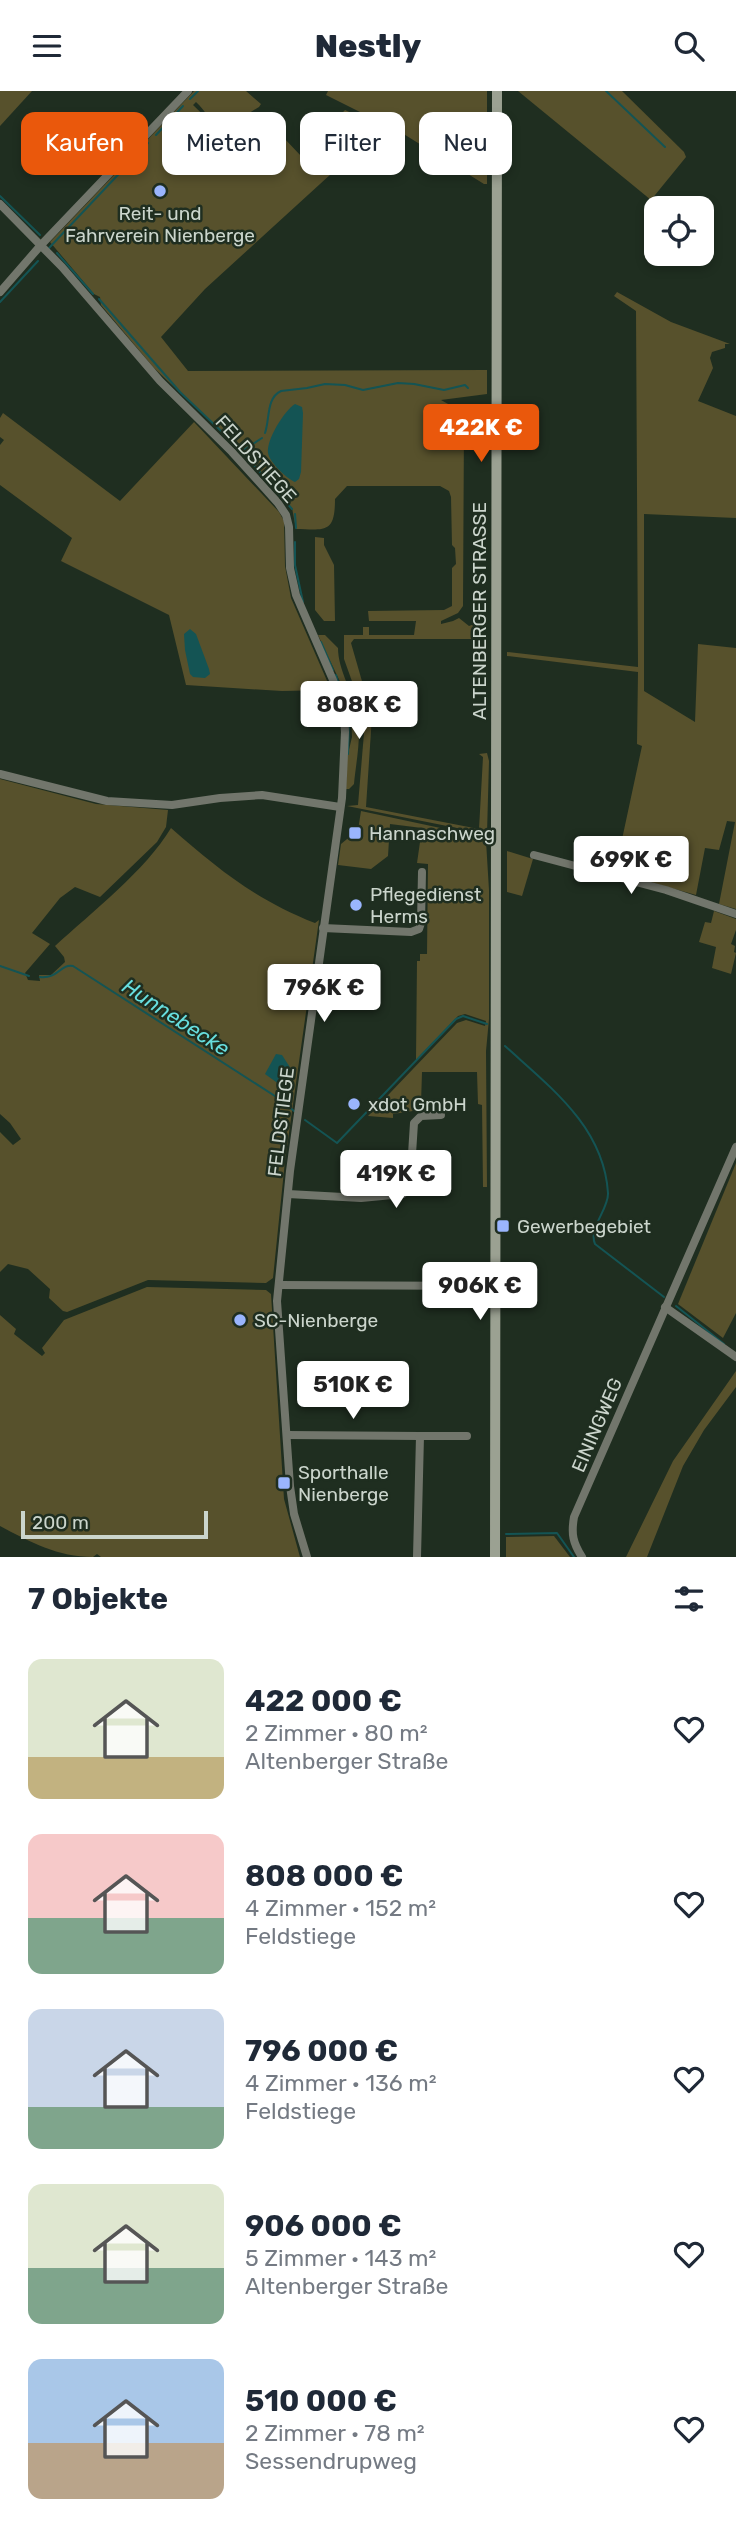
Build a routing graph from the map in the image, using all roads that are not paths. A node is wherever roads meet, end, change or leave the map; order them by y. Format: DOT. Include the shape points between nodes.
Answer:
graph roads {
  1 [pos="188,91"];
  2 [pos="497,91"];
  3 [pos="0,204"];
  4 [pos="41,245"];
  5 [pos="0,292"];
  6 [pos="0,775"];
  7 [pos="340,807"];
  8 [pos="534,855"];
  9 [pos="422,872"];
  10 [pos="736,914"];
  11 [pos="323,928"];
  12 [pos="441,1115"];
  13 [pos="736,1147"];
  14 [pos="288,1194"];
  15 [pos="279,1285"];
  16 [pos="495,1286"];
  17 [pos="666,1307"];
  18 [pos="736,1357"];
  19 [pos="287,1435"];
  20 [pos="420,1436"];
  21 [pos="467,1436"];
  22 [pos="307,1557"];
  23 [pos="417,1557"];
  24 [pos="495,1557"];
  25 [pos="582,1557"];
  1 -- 4 [label="street"];
  2 -- 16 [label="main road, ALTENBERGER STRASSE"];
  3 -- 4 [label="street, FELDSTIEGE"];
  4 -- 5 [label="street"];
  4 -- 7 [label="street, FELDSTIEGE" via="286,515 296,595 344,713"];
  6 -- 7 [label="street" via="107,801 172,805 262,795"];
  7 -- 11 [label="street, FELDSTIEGE"];
  8 -- 10 [label="street"];
  9 -- 11 [label="street" via="419,929"];
  11 -- 14 [label="street, FELDSTIEGE"];
  12 -- 14 [label="street, FELDSTIEGE" via="421,1116 414,1123 410,1185 402,1194 361,1198"];
  13 -- 17 [label="street, EININGWEG"];
  14 -- 15 [label="street, FELDSTIEGE"];
  15 -- 16 [label="street"];
  15 -- 19 [label="street, FELDSTIEGE"];
  16 -- 24 [label="main road, ALTENBERGER STRASSE"];
  17 -- 18 [label="street"];
  17 -- 25 [label="street, EININGWEG" via="574,1517 573,1544"];
  19 -- 20 [label="street"];
  19 -- 22 [label="street, FELDSTIEGE" via="292,1502"];
  20 -- 21 [label="street"];
  20 -- 23 [label="street"];
}
